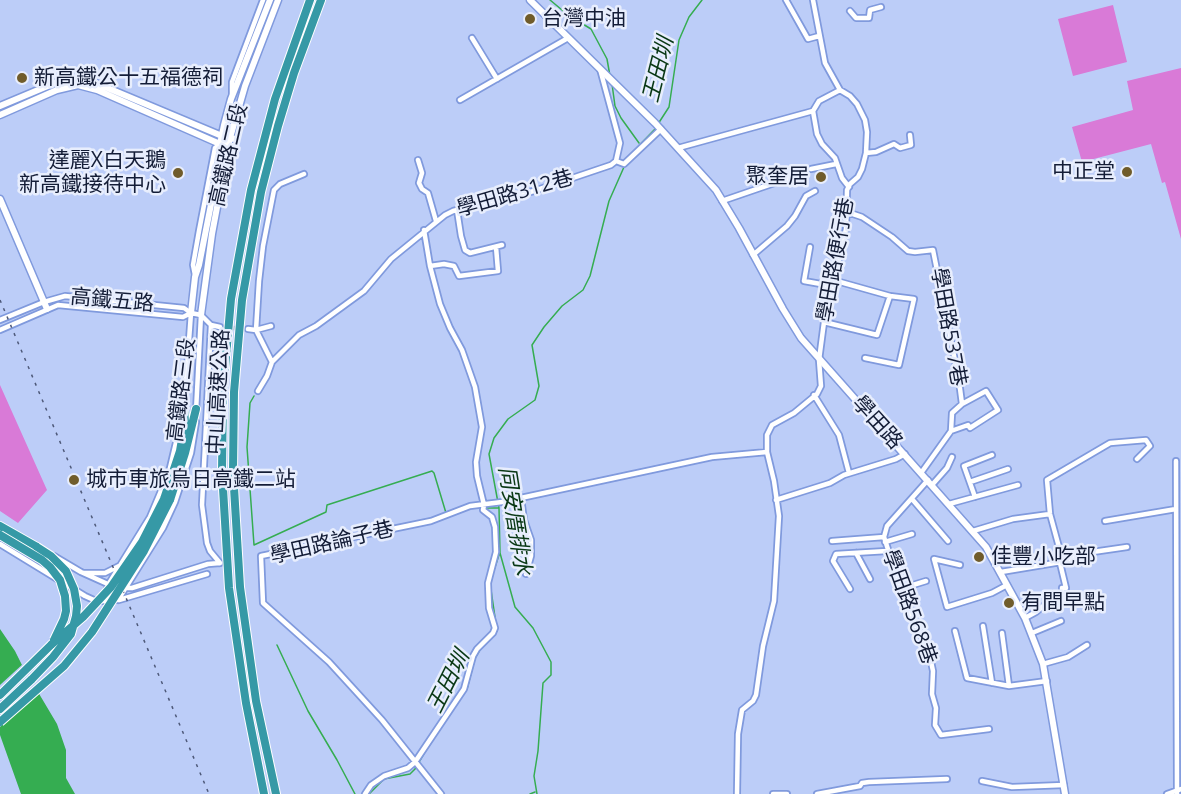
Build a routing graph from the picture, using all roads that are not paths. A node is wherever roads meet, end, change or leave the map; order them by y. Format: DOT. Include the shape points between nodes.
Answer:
graph roads {
  1 [pos="263,0"];
  2 [pos="270,0"];
  3 [pos="278,0"];
  4 [pos="310,0"];
  5 [pos="321,0"];
  6 [pos="530,0"];
  7 [pos="786,0"];
  8 [pos="813,0"];
  9 [pos="538,4"];
  10 [pos="882,7"];
  11 [pos="850,11"];
  12 [pos="819,36"];
  13 [pos="472,38"];
  14 [pos="568,38"];
  15 [pos="600,69"];
  16 [pos="497,79"];
  17 [pos="840,90"];
  18 [pos="231,99"];
  19 [pos="460,100"];
  20 [pos="0,106"];
  21 [pos="813,111"];
  22 [pos="0,114"];
  23 [pos="661,129"];
  24 [pos="910,135"];
  25 [pos="222,136"];
  26 [pos="233,138"];
  27 [pos="220,144"];
  28 [pos="231,146"];
  29 [pos="678,148"];
  30 [pos="866,153"];
  31 [pos="418,160"];
  32 [pos="616,161"];
  33 [pos="836,164"];
  34 [pos="811,169"];
  35 [pos="304,174"];
  36 [pos="792,177"];
  37 [pos="849,187"];
  38 [pos="815,191"];
  39 [pos="0,199"];
  40 [pos="722,201"];
  41 [pos="457,210"];
  42 [pos="847,212"];
  43 [pos="436,221"];
  44 [pos="424,230"];
  45 [pos="502,244"];
  46 [pos="496,247"];
  47 [pos="810,247"];
  48 [pos="753,255"];
  49 [pos="430,266"];
  50 [pos="833,283"];
  51 [pos="890,296"];
  52 [pos="44,302"];
  53 [pos="47,309"];
  54 [pos="191,313"];
  55 [pos="201,315"];
  56 [pos="0,320"];
  57 [pos="824,322"];
  58 [pos="211,325"];
  59 [pos="220,327"];
  60 [pos="271,327"];
  61 [pos="248,329"];
  62 [pos="0,330"];
  63 [pos="256,330"];
  64 [pos="865,358"];
  65 [pos="819,360"];
  66 [pos="272,362"];
  67 [pos="258,391"];
  68 [pos="814,395"];
  69 [pos="962,404"];
  70 [pos="184,409"];
  71 [pos="196,409"];
  72 [pos="951,431"];
  73 [pos="767,452"];
  74 [pos="905,454"];
  75 [pos="992,455"];
  76 [pos="952,457"];
  77 [pos="1137,459"];
  78 [pos="1176,461"];
  79 [pos="1008,469"];
  80 [pos="849,473"];
  81 [pos="921,473"];
  82 [pos="970,482"];
  83 [pos="930,483"];
  84 [pos="1017,484"];
  85 [pos="521,498"];
  86 [pos="975,498"];
  87 [pos="167,499"];
  88 [pos="776,500"];
  89 [pos="912,500"];
  90 [pos="949,504"];
  91 [pos="484,505"];
  92 [pos="1176,509"];
  93 [pos="1050,514"];
  94 [pos="1105,521"];
  95 [pos="0,524"];
  96 [pos="973,531"];
  97 [pos="912,534"];
  98 [pos="0,535"];
  99 [pos="884,539"];
  100 [pos="948,540"];
  101 [pos="832,541"];
  102 [pos="0,544"];
  103 [pos="1127,547"];
  104 [pos="887,551"];
  105 [pos="856,553"];
  106 [pos="123,562"];
  107 [pos="1061,562"];
  108 [pos="960,565"];
  109 [pos="81,572"];
  110 [pos="1001,572"];
  111 [pos="207,574"];
  112 [pos="526,574"];
  113 [pos="870,579"];
  114 [pos="926,581"];
  115 [pos="108,585"];
  116 [pos="1007,585"];
  117 [pos="128,588"];
  118 [pos="850,589"];
  119 [pos="900,589"];
  120 [pos="118,600"];
  121 [pos="110,601"];
  122 [pos="1025,618"];
  123 [pos="1061,621"];
  124 [pos="983,626"];
  125 [pos="955,631"];
  126 [pos="1002,633"];
  127 [pos="1032,633"];
  128 [pos="52,644"];
  129 [pos="1087,645"];
  130 [pos="1043,664"];
  131 [pos="1047,681"];
  132 [pos="992,683"];
  133 [pos="1009,686"];
  134 [pos="0,695"];
  135 [pos="0,709"];
  136 [pos="0,722"];
  137 [pos="988,729"];
  138 [pos="415,762"];
  139 [pos="946,779"];
  140 [pos="982,781"];
  141 [pos="1064,785"];
  142 [pos="1178,791"];
  143 [pos="264,794"];
  144 [pos="276,794"];
  145 [pos="365,794"];
  146 [pos="441,794"];
  147 [pos="736,794"];
  148 [pos="773,794"];
  149 [pos="787,794"];
  150 [pos="817,794"];
  151 [pos="1065,794"];
  152 [pos="1167,794"];
  1 -- 18 [label="street, 高鐵路二段" via="232,82"];
  2 -- 18 [label="street, 高鐵路二段"];
  3 -- 26 [label="street, 高鐵路二段" via="245,86"];
  4 -- 143 [label="highway, 中山高速公路" via="272,107 251,190 231,299 223,391 222,472 230,588 244,693"];
  5 -- 144 [label="highway, 中山高速公路" via="294,73 261,192 244,289 234,392 233,471 240,586 256,701"];
  6 -- 9 [label="street"];
  7 -- 12 [label="street" via="807,39"];
  8 -- 12 [label="street, 學田路便行巷"];
  9 -- 14 [label="street"];
  10 -- 11 [label="street" via="870,10 869,18 856,18"];
  12 -- 17 [label="street, 學田路便行巷" via="825,63"];
  13 -- 16 [label="street"];
  14 -- 15 [label="street"];
  14 -- 16 [label="street"];
  15 -- 23 [label="street, 學田路"];
  15 -- 32 [label="street" via="620,143"];
  16 -- 19 [label="street"];
  17 -- 21 [label="street" via="819,101"];
  17 -- 30 [label="street, 學田路便行巷" via="857,104 865,120"];
  18 -- 25 [label="street, 高鐵路二段"];
  20 -- 25 [label="street" via="62,80 86,78"];
  21 -- 29 [label="street"];
  21 -- 33 [label="street" via="817,134"];
  22 -- 27 [label="street" via="57,90 78,86 97,90"];
  23 -- 29 [label="street, 學田路"];
  23 -- 32 [label="street, 學田路312巷" via="624,164"];
  24 -- 30 [label="street" via="911,145 900,148 894,144"];
  25 -- 26 [label="street"];
  25 -- 27 [label="street, 高鐵路二段"];
  26 -- 28 [label="street, 高鐵路二段"];
  27 -- 28 [label="street"];
  27 -- 54 [label="street, 高鐵路二段"];
  28 -- 55 [label="street, 高鐵路二段" via="212,234"];
  29 -- 40 [label="street, 學田路"];
  30 -- 37 [label="street, 學田路便行巷" via="862,169"];
  31 -- 43 [label="street" via="422,173 419,183 428,193"];
  32 -- 41 [label="street, 學田路312巷" via="534,191"];
  33 -- 34 [label="street"];
  33 -- 37 [label="street"];
  35 -- 63 [label="street" via="274,190 263,246"];
  36 -- 40 [label="street"];
  37 -- 42 [label="street, 學田路便行巷"];
  38 -- 48 [label="street" via="806,196 787,226"];
  39 -- 52 [label="street"];
  40 -- 48 [label="street, 學田路"];
  41 -- 43 [label="street, 學田路312巷"];
  41 -- 46 [label="street" via="465,250 470,253"];
  42 -- 50 [label="street, 學田路便行巷"];
  42 -- 69 [label="street, 學田路537巷" via="862,217 908,251 933,250"];
  43 -- 44 [label="street, 學田路312巷"];
  44 -- 49 [label="street"];
  44 -- 66 [label="street, 學田路312巷" via="391,259 364,291 299,335"];
  45 -- 46 [label="street"];
  46 -- 49 [label="street" via="498,271 459,276 454,266"];
  47 -- 50 [label="street" via="804,281"];
  48 -- 65 [label="street, 學田路" via="783,309"];
  49 -- 91 [label="street" via="440,304 475,387 482,427 477,469"];
  50 -- 51 [label="street"];
  50 -- 57 [label="street, 學田路便行巷"];
  51 -- 57 [label="street" via="877,335"];
  51 -- 64 [label="street" via="914,300 899,365"];
  52 -- 53 [label="street"];
  52 -- 54 [label="street, 高鐵五路" via="65,296 184,308"];
  52 -- 56 [label="street, 高鐵五路"];
  53 -- 54 [label="street, 高鐵五路" via="66,304 183,316"];
  53 -- 62 [label="street, 高鐵五路"];
  54 -- 55 [label="street, 高鐵五路"];
  54 -- 70 [label="street, 高鐵路三段"];
  55 -- 58 [label="street"];
  55 -- 71 [label="street, 高鐵路三段"];
  57 -- 65 [label="street, 學田路便行巷"];
  58 -- 59 [label="street"];
  58 -- 117 [label="street" via="202,505 207,543 220,563"];
  60 -- 63 [label="street"];
  61 -- 63 [label="street"];
  63 -- 66 [label="street"];
  65 -- 68 [label="street" via="821,386"];
  65 -- 74 [label="street, 學田路"];
  66 -- 67 [label="street"];
  68 -- 73 [label="street" via="794,413 772,425 767,435"];
  68 -- 80 [label="street" via="839,435"];
  69 -- 72 [label="street, 學田路537巷" via="952,413"];
  69 -- 72 [label="street, 學田路537巷" via="986,391 998,410 970,428 968,425"];
  70 -- 87 [label="highway" via="180,452"];
  70 -- 106 [label="street, 高鐵路三段" via="162,491"];
  71 -- 87 [label="highway" via="182,463"];
  71 -- 117 [label="street, 高鐵路三段" via="191,453 175,502"];
  72 -- 81 [label="street, 學田路537巷"];
  73 -- 85 [label="street, 學田路論子巷" via="712,457"];
  73 -- 88 [label="street"];
  74 -- 80 [label="street"];
  74 -- 81 [label="street, 學田路"];
  75 -- 82 [label="street" via="964,466"];
  76 -- 83 [label="street, 學田路568巷" via="947,468"];
  77 -- 93 [label="street" via="1147,451 1150,444 1146,440 1110,443 1049,479"];
  78 -- 92 [label="street"];
  79 -- 82 [label="street"];
  80 -- 88 [label="street"];
  81 -- 83 [label="street, 學田路"];
  82 -- 86 [label="street"];
  83 -- 89 [label="street, 學田路568巷"];
  83 -- 90 [label="street, 學田路"];
  84 -- 86 [label="street"];
  85 -- 91 [label="street, 學田路論子巷"];
  85 -- 112 [label="street" via="531,540"];
  86 -- 90 [label="street"];
  87 -- 128 [label="highway, bridge" via="111,587"];
  87 -- 136 [label="highway, bridge" via="144,551 93,632 64,666"];
  88 -- 147 [label="street" via="779,516 774,602 756,695 742,710"];
  89 -- 99 [label="street, 學田路568巷" via="887,526"];
  89 -- 100 [label="street"];
  90 -- 96 [label="street, 學田路"];
  91 -- 138 [label="street" via="483,510 492,517 495,527 496,552 488,583 494,633 477,649 464,689"];
  91 -- 138 [label="street, 學田路論子巷" via="470,506 432,521 261,556 263,603 329,662"];
  92 -- 94 [label="street"];
  92 -- 142 [label="street"];
  93 -- 96 [label="street" via="1013,519"];
  93 -- 107 [label="street"];
  95 -- 109 [label="street"];
  95 -- 135 [label="highway, bridge" via="59,564 71,580 77,606 74,625 64,644"];
  96 -- 110 [label="street, 學田路"];
  97 -- 99 [label="street"];
  98 -- 128 [label="highway, bridge" via="42,560 60,580 66,611"];
  99 -- 101 [label="street"];
  99 -- 104 [label="street, 學田路568巷"];
  102 -- 121 [label="street" via="85,596"];
  103 -- 107 [label="street" via="1072,555 1073,560"];
  104 -- 105 [label="street"];
  104 -- 119 [label="street, 學田路568巷"];
  105 -- 113 [label="street"];
  105 -- 118 [label="street" via="836,554 833,561"];
  106 -- 109 [label="street" via="105,573"];
  106 -- 115 [label="street, 高鐵路三段"];
  107 -- 110 [label="street"];
  107 -- 122 [label="street" via="1066,588 1062,588 1063,599 1048,602"];
  108 -- 116 [label="street" via="934,559 947,607"];
  109 -- 115 [label="street"];
  110 -- 116 [label="street, 學田路"];
  111 -- 120 [label="street"];
  114 -- 119 [label="street"];
  115 -- 117 [label="street"];
  115 -- 121 [label="street"];
  116 -- 122 [label="street, 學田路"];
  117 -- 120 [label="street, 高鐵路三段"];
  119 -- 137 [label="street, 學田路568巷" via="927,643 939,733"];
  120 -- 121 [label="street"];
  122 -- 127 [label="street, 學田路"];
  123 -- 127 [label="street"];
  124 -- 132 [label="street"];
  125 -- 132 [label="street" via="967,678"];
  126 -- 133 [label="street"];
  127 -- 130 [label="street, 學田路"];
  128 -- 134 [label="highway"];
  129 -- 130 [label="street" via="1068,657"];
  130 -- 131 [label="street, 學田路"];
  131 -- 133 [label="street"];
  131 -- 141 [label="street, 學田路"];
  132 -- 133 [label="street"];
  138 -- 145 [label="street" via="384,776"];
  138 -- 146 [label="street, 學田路論子巷"];
  139 -- 150 [label="street" via="869,782"];
  140 -- 141 [label="street" via="1012,787"];
  141 -- 151 [label="street, 學田路"];
  142 -- 152 [label="street"];
  148 -- 149 [label="street"];
}
